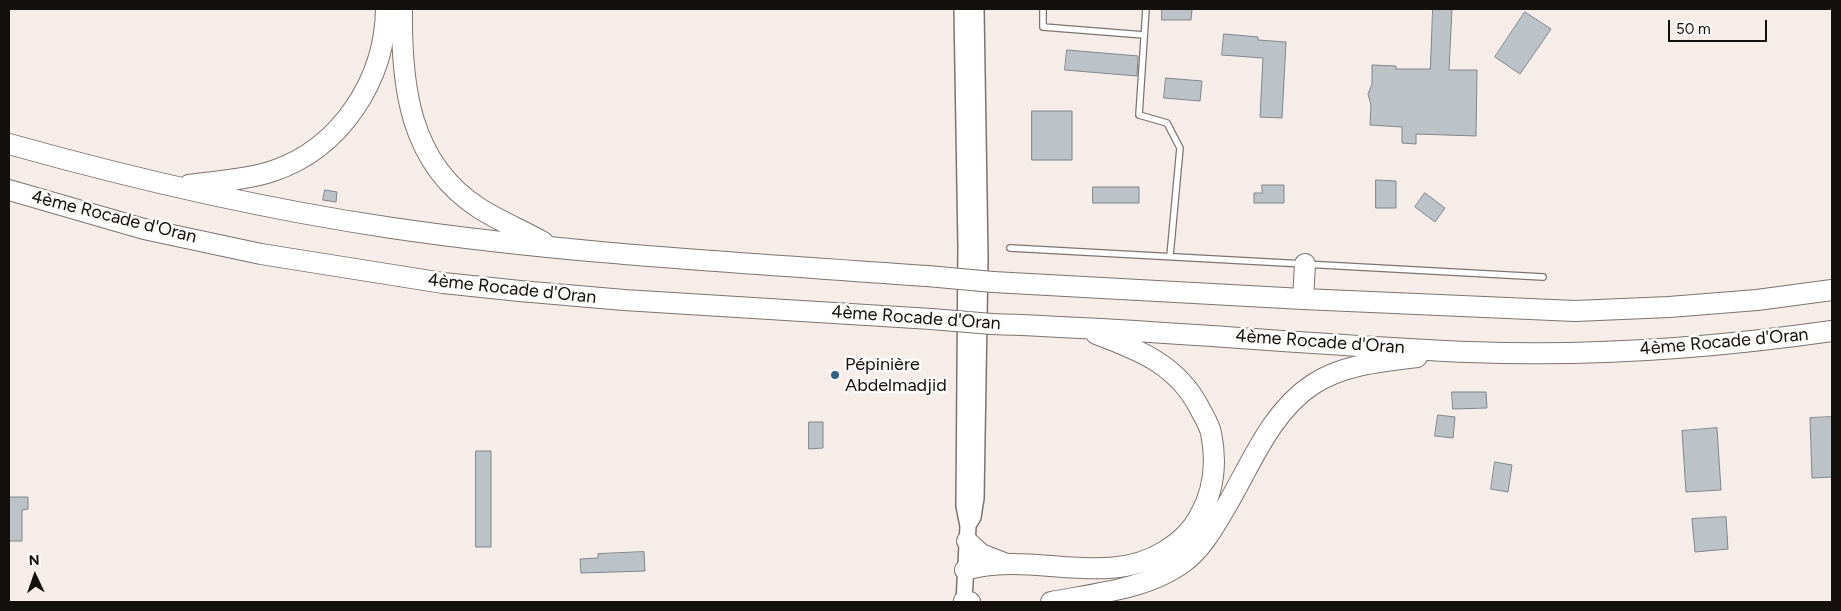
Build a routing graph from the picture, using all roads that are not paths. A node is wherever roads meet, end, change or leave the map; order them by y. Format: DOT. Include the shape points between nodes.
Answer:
graph roads {
  1 [pos="386,9"];
  2 [pos="402,9"];
  3 [pos="962,9"];
  4 [pos="976,9"];
  5 [pos="1043,9"];
  6 [pos="1146,9"];
  7 [pos="1144,35"];
  8 [pos="9,144"];
  9 [pos="177,187"];
  10 [pos="9,190"];
  11 [pos="551,247"];
  12 [pos="1010,248"];
  13 [pos="1170,256"];
  14 [pos="1305,264"];
  15 [pos="1543,277"];
  16 [pos="1832,290"];
  17 [pos="1303,299"];
  18 [pos="1073,326"];
  19 [pos="1832,331"];
  20 [pos="1470,352"];
  21 [pos="967,534"];
  22 [pos="1006,563"];
  23 [pos="966,570"];
  24 [pos="966,602"];
  25 [pos="1051,602"];
  1 -- 9 [label="highway" via="379,52 365,91 347,119 324,143 298,161 271,172"];
  2 -- 11 [label="highway" via="409,103 428,154 452,184 478,208"];
  3 -- 21 [label="main road" via="966,247 964,506"];
  4 -- 21 [label="main road" via="979,296 976,498"];
  5 -- 7 [label="lane" via="1043,27"];
  6 -- 7 [label="lane"];
  7 -- 13 [label="lane" via="1138,116 1167,123 1180,148"];
  8 -- 9 [label="highway"];
  9 -- 11 [label="highway" via="390,228"];
  10 -- 18 [label="highway, 4ème Rocade d'Oran, bridge" via="144,228 261,254 443,283 624,300 992,324"];
  11 -- 17 [label="highway, bridge" via="992,282"];
  12 -- 13 [label="lane"];
  13 -- 14 [label="lane"];
  14 -- 15 [label="lane"];
  14 -- 17 [label="highway"];
  16 -- 17 [label="highway" via="1747,301 1576,311"];
  18 -- 20 [label="highway, 4ème Rocade d'Oran"];
  18 -- 22 [label="highway" via="1146,354 1173,372 1195,398 1209,426 1214,451 1213,480 1203,510 1192,529 1174,546 1151,560 1108,569"];
  19 -- 20 [label="highway, 4ème Rocade d'Oran" via="1754,342 1662,349"];
  20 -- 25 [label="highway" via="1372,363 1340,371 1313,384 1297,396 1279,417 1207,538 1186,561 1147,581"];
  21 -- 22 [label="highway" via="981,554"];
  21 -- 23 [label="main road"];
  22 -- 23 [label="highway"];
  23 -- 24 [label="main road"];
}
